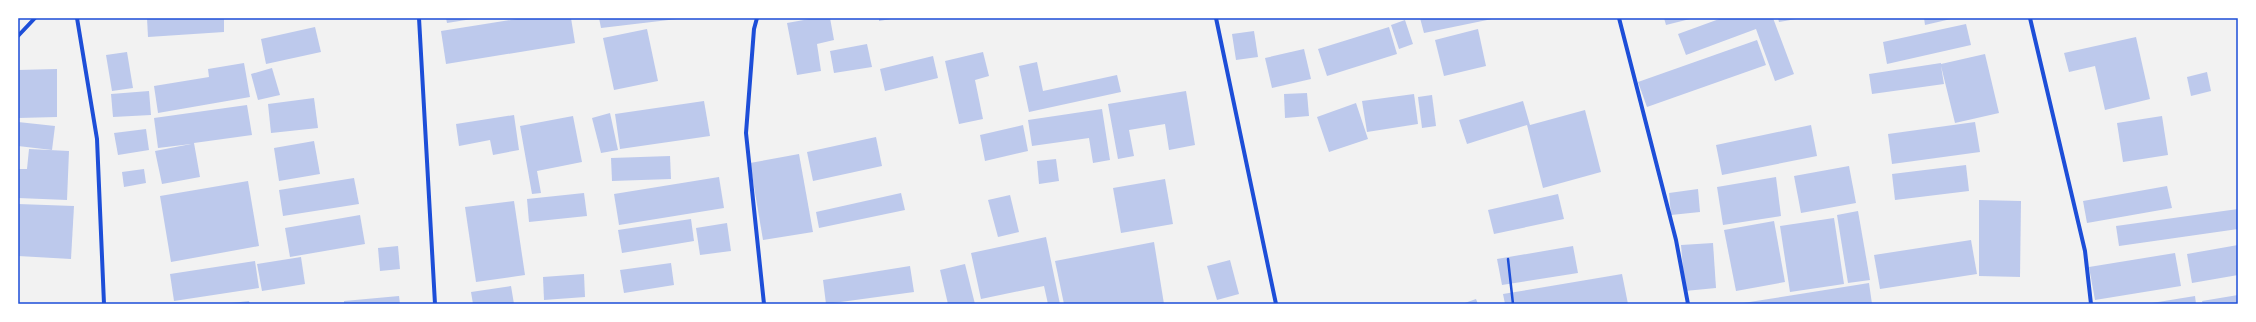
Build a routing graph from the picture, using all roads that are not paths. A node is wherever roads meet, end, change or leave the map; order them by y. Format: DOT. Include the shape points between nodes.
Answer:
graph roads {
  1 [pos="35,18"];
  2 [pos="77,18"];
  3 [pos="419,18"];
  4 [pos="757,18"];
  5 [pos="1216,18"];
  6 [pos="1619,18"];
  7 [pos="2030,18"];
  8 [pos="18,36"];
  9 [pos="104,304"];
  10 [pos="435,304"];
  11 [pos="764,304"];
  12 [pos="1276,304"];
  13 [pos="1688,304"];
  14 [pos="2091,304"];
  1 -- 8 [label="street"];
  2 -- 9 [label="street" via="97,139"];
  3 -- 10 [label="street"];
  4 -- 11 [label="street" via="746,133"];
  5 -- 12 [label="street"];
  6 -- 13 [label="street" via="1676,240"];
  7 -- 14 [label="street" via="2085,251"];
}
